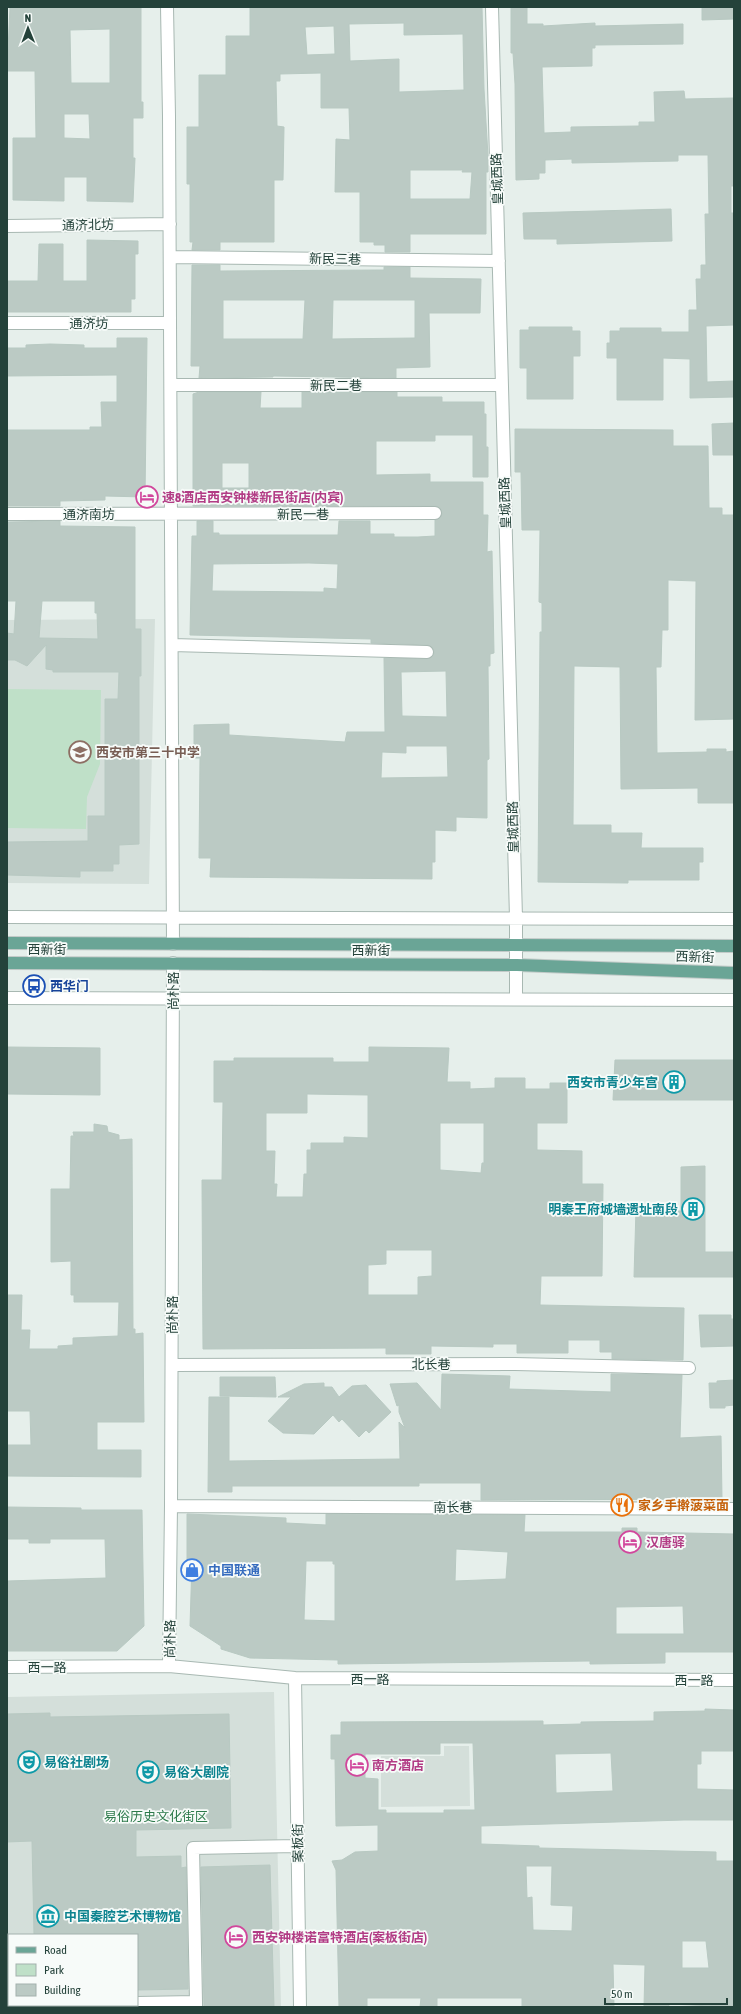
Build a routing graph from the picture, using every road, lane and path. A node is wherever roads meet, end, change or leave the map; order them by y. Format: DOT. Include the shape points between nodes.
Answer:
graph roads {
  1 [pos="167,7"];
  2 [pos="492,7"];
  3 [pos="170,224"];
  4 [pos="7,226"];
  5 [pos="170,257"];
  6 [pos="499,261"];
  7 [pos="170,322"];
  8 [pos="7,323"];
  9 [pos="501,385"];
  10 [pos="170,386"];
  11 [pos="434,513"];
  12 [pos="7,514"];
  13 [pos="171,514"];
  14 [pos="172,645"];
  15 [pos="427,652"];
  16 [pos="7,917"];
  17 [pos="173,918"];
  18 [pos="516,918"];
  19 [pos="734,919"];
  20 [pos="7,943"];
  21 [pos="173,944"];
  22 [pos="516,945"];
  23 [pos="734,946"];
  24 [pos="7,963"];
  25 [pos="173,963"];
  26 [pos="517,965"];
  27 [pos="734,973"];
  28 [pos="7,998"];
  29 [pos="173,998"];
  30 [pos="516,999"];
  31 [pos="734,1000"];
  32 [pos="172,1365"];
  33 [pos="689,1368"];
  34 [pos="172,1506"];
  35 [pos="734,1509"];
  36 [pos="169,1666"];
  37 [pos="7,1667"];
  38 [pos="295,1678"];
  39 [pos="734,1680"];
  40 [pos="298,1846"];
  41 [pos="138,2004"];
  42 [pos="196,2005"];
  43 [pos="300,2007"];
  1 -- 3 [label="street"];
  2 -- 6 [label="street, 皇城西路"];
  3 -- 4 [label="street, 通济北坊"];
  3 -- 5 [label="street"];
  5 -- 6 [label="street, 新民三巷"];
  5 -- 7 [label="street"];
  6 -- 9 [label="street, 皇城西路"];
  7 -- 8 [label="street, 通济坊"];
  7 -- 10 [label="street"];
  9 -- 10 [label="street, 新民二巷"];
  9 -- 18 [label="street, 皇城西路"];
  10 -- 13 [label="street"];
  11 -- 13 [label="street, 新民一巷"];
  12 -- 13 [label="street, 通济南坊"];
  13 -- 14 [label="street"];
  14 -- 15 [label="street"];
  14 -- 17 [label="street"];
  16 -- 17 [label="street"];
  17 -- 18 [label="street"];
  17 -- 21 [label="street"];
  18 -- 19 [label="street"];
  18 -- 22 [label="street, 皇城西路"];
  20 -- 21 [label="main road, 西新街"];
  21 -- 22 [label="main road, 西新街"];
  22 -- 23 [label="main road, 西新街"];
  22 -- 26 [label="street, 皇城西路"];
  24 -- 25 [label="main road, 西新街"];
  25 -- 26 [label="main road, 西新街"];
  25 -- 29 [label="street, 尚朴路"];
  26 -- 27 [label="main road, 西新街"];
  26 -- 30 [label="street, 皇城西路"];
  28 -- 29 [label="street"];
  29 -- 30 [label="street"];
  29 -- 32 [label="street, 尚朴路"];
  30 -- 31 [label="street"];
  32 -- 33 [label="street, 北长巷" via="515,1364"];
  32 -- 34 [label="street, 尚朴路"];
  34 -- 35 [label="street, 南长巷"];
  34 -- 36 [label="street, 尚朴路"];
  36 -- 37 [label="street, 西一路"];
  36 -- 38 [label="street, 西一路"];
  38 -- 39 [label="street, 西一路"];
  38 -- 40 [label="street, 案板街"];
  40 -- 42 [label="street" via="193,1848"];
  40 -- 43 [label="street, 案板街"];
  41 -- 42 [label="street"];
}
